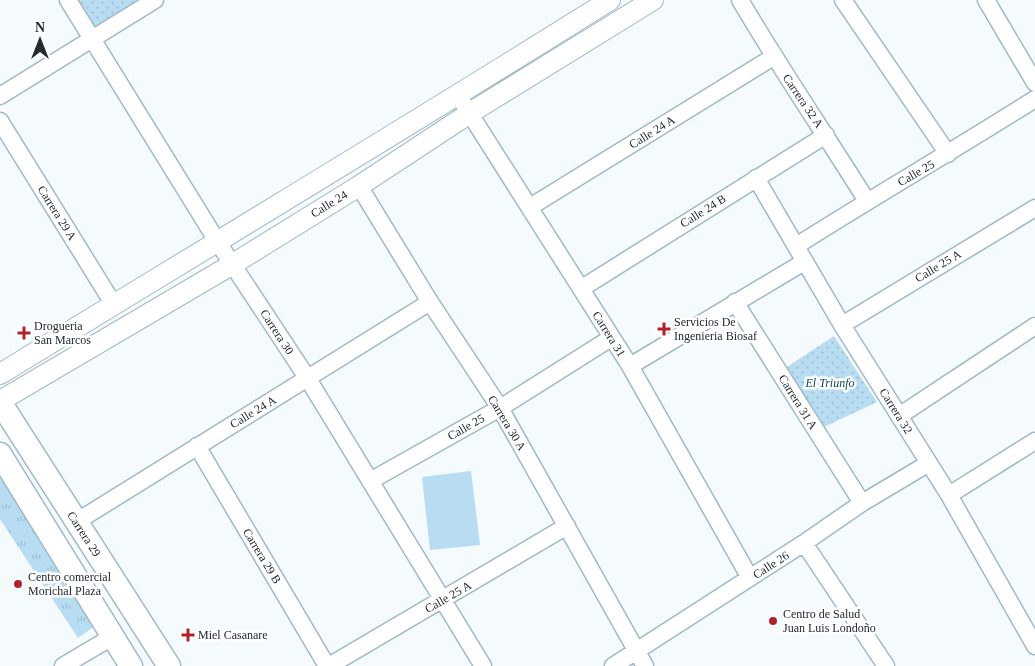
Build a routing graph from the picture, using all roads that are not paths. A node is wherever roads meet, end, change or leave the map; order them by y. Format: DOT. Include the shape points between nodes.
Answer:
graph roads {
  1 [pos="68,0"];
  2 [pos="155,0"];
  3 [pos="610,0"];
  4 [pos="653,0"];
  5 [pos="740,0"];
  6 [pos="843,0"];
  7 [pos="986,0"];
  8 [pos="626,8"];
  9 [pos="93,40"];
  10 [pos="774,56"];
  11 [pos="1035,82"];
  12 [pos="458,95"];
  13 [pos="0,96"];
  14 [pos="1035,99"];
  15 [pos="470,113"];
  16 [pos="0,121"];
  17 [pos="826,135"];
  18 [pos="948,154"];
  19 [pos="756,178"];
  20 [pos="359,186"];
  21 [pos="867,201"];
  22 [pos="530,207"];
  23 [pos="1035,208"];
  24 [pos="217,241"];
  25 [pos="796,246"];
  26 [pos="804,262"];
  27 [pos="232,264"];
  28 [pos="582,288"];
  29 [pos="430,302"];
  30 [pos="735,302"];
  31 [pos="114,305"];
  32 [pos="842,324"];
  33 [pos="1035,326"];
  34 [pos="611,338"];
  35 [pos="630,366"];
  36 [pos="0,374"];
  37 [pos="308,379"];
  38 [pos="0,402"];
  39 [pos="500,408"];
  40 [pos="898,416"];
  41 [pos="1035,441"];
  42 [pos="197,446"];
  43 [pos="0,454"];
  44 [pos="929,463"];
  45 [pos="370,481"];
  46 [pos="949,495"];
  47 [pos="862,503"];
  48 [pos="76,522"];
  49 [pos="567,526"];
  50 [pos="804,543"];
  51 [pos="750,578"];
  52 [pos="443,600"];
  53 [pos="112,637"];
  54 [pos="1035,646"];
  55 [pos="637,650"];
  56 [pos="63,666"];
  57 [pos="131,666"];
  58 [pos="169,666"];
  59 [pos="328,666"];
  60 [pos="483,666"];
  61 [pos="613,666"];
  62 [pos="645,666"];
  63 [pos="886,666"];
  1 -- 9 [label="street, Carrera 30"];
  2 -- 9 [label="street"];
  3 -- 12 [label="street"];
  4 -- 8 [label="street, Calle 24"];
  5 -- 10 [label="street, Carrera 32 A"];
  6 -- 18 [label="street"];
  7 -- 11 [label="street"];
  8 -- 15 [label="street, Calle 24"];
  9 -- 13 [label="street"];
  9 -- 24 [label="street, Carrera 30"];
  10 -- 17 [label="street, Carrera 32 A"];
  10 -- 22 [label="street, Calle 24 A"];
  12 -- 15 [label="street, Carrera 31"];
  12 -- 24 [label="street"];
  14 -- 18 [label="street, Calle 25"];
  15 -- 20 [label="street, Calle 24"];
  15 -- 22 [label="street, Carrera 31"];
  16 -- 31 [label="street, Carrera 29 A"];
  17 -- 19 [label="street, Calle 24 B"];
  17 -- 21 [label="street, Carrera 32 A"];
  18 -- 21 [label="street, Calle 25"];
  19 -- 25 [label="street, Carrera 32"];
  19 -- 28 [label="street, Calle 24 B"];
  20 -- 27 [label="street, Calle 24"];
  20 -- 29 [label="street, Carrera 30 A"];
  21 -- 25 [label="street, Calle 25"];
  22 -- 28 [label="street, Carrera 31"];
  23 -- 32 [label="street, Calle 25 A"];
  24 -- 27 [label="street, Carrera 30"];
  24 -- 31 [label="street"];
  25 -- 26 [label="street, Carrera 32"];
  26 -- 30 [label="street"];
  26 -- 32 [label="street, Carrera 32"];
  27 -- 37 [label="street, Carrera 30"];
  27 -- 38 [label="street, Calle 24"];
  28 -- 34 [label="street, Carrera 31"];
  29 -- 37 [label="street, Calle 24 A"];
  29 -- 39 [label="street, Carrera 30 A"];
  30 -- 35 [label="street"];
  30 -- 47 [label="street, Carrera 31 A"];
  31 -- 36 [label="street"];
  32 -- 40 [label="street, Carrera 32"];
  33 -- 40 [label="street"];
  34 -- 35 [label="street, Carrera 31"];
  34 -- 39 [label="street, Calle 25"];
  35 -- 51 [label="street, Carrera 31"];
  37 -- 42 [label="street, Calle 24 A"];
  37 -- 45 [label="street, Carrera 30"];
  38 -- 48 [label="main road, Carrera 29"];
  39 -- 45 [label="street, Calle 25"];
  39 -- 49 [label="street, Carrera 30 A"];
  40 -- 44 [label="street, Carrera 32"];
  41 -- 46 [label="street"];
  42 -- 48 [label="street, Calle 24 A"];
  42 -- 59 [label="street, Carrera 29 B"];
  43 -- 53 [label="main road"];
  44 -- 46 [label="street, Carrera 32"];
  44 -- 47 [label="street, Calle 26"];
  45 -- 52 [label="street, Carrera 30"];
  46 -- 54 [label="street, Carrera 32"];
  47 -- 50 [label="street, Calle 26"];
  48 -- 58 [label="main road, Carrera 29"];
  49 -- 52 [label="street, Calle 25 A"];
  49 -- 55 [label="street, Carrera 30 A"];
  50 -- 51 [label="street, Calle 26"];
  50 -- 63 [label="street"];
  51 -- 55 [label="street, Calle 26"];
  52 -- 59 [label="street, Calle 25 A"];
  52 -- 60 [label="street, Carrera 30"];
  53 -- 56 [label="street"];
  53 -- 57 [label="main road"];
  55 -- 61 [label="street, Calle 26"];
  55 -- 62 [label="street, Carrera 30 A"];
}
